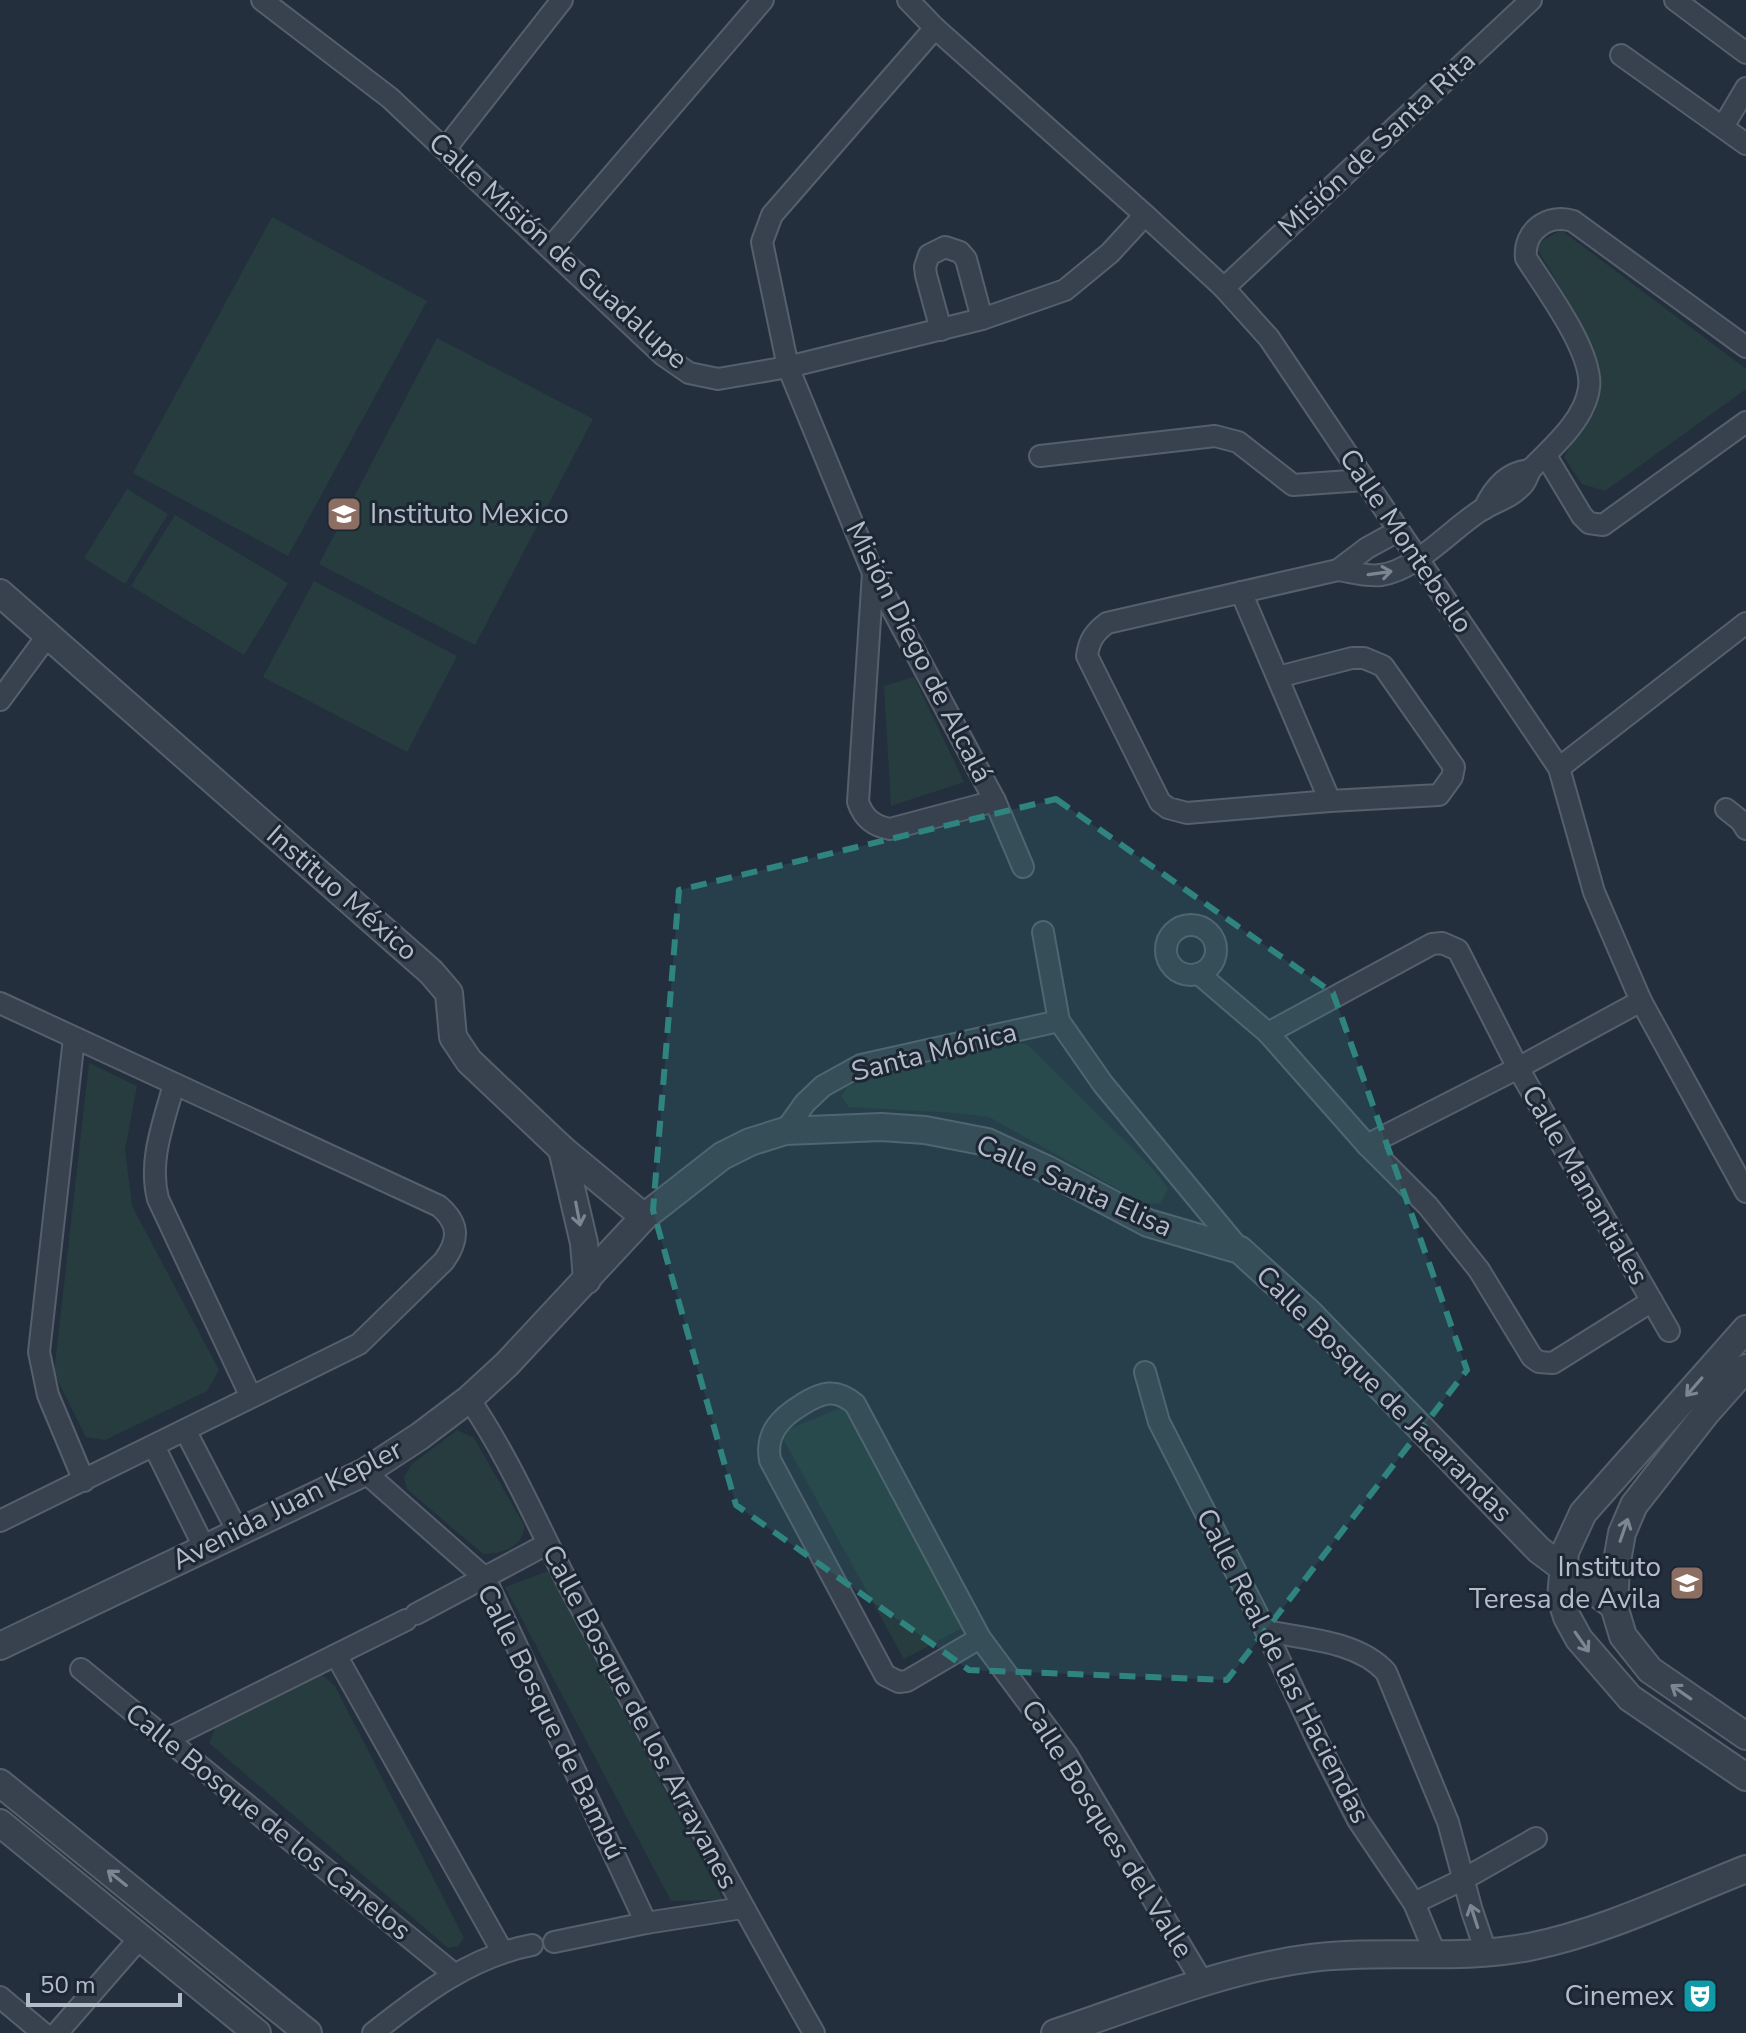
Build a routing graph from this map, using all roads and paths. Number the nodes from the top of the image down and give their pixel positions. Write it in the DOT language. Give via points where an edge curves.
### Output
graph roads {
  1 [pos="262,0"];
  2 [pos="562,0"];
  3 [pos="763,0"];
  4 [pos="908,0"];
  5 [pos="1531,0"];
  6 [pos="1675,0"];
  7 [pos="935,28"];
  8 [pos="1746,53"];
  9 [pos="1621,55"];
  10 [pos="1746,88"];
  11 [pos="1723,127"];
  12 [pos="1746,144"];
  13 [pos="446,148"];
  14 [pos="1145,215"];
  15 [pos="550,248"];
  16 [pos="1224,288"];
  17 [pos="982,319"];
  18 [pos="941,330"];
  19 [pos="1746,347"];
  20 [pos="788,367"];
  21 [pos="1746,422"];
  22 [pos="1040,456"];
  23 [pos="1546,456"];
  24 [pos="1364,480"];
  25 [pos="1398,531"];
  26 [pos="1418,558"];
  27 [pos="1338,570"];
  28 [pos="873,573"];
  29 [pos="1241,592"];
  30 [pos="0,593"];
  31 [pos="1746,623"];
  32 [pos="48,635"];
  33 [pos="1278,677"];
  34 [pos="0,700"];
  35 [pos="1559,768"];
  36 [pos="995,801"];
  37 [pos="1330,801"];
  38 [pos="1726,809"];
  39 [pos="1746,829"];
  40 [pos="1023,867"];
  41 [pos="1043,932"];
  42 [pos="1199,974"];
  43 [pos="1641,1001"];
  44 [pos="0,1003"];
  45 [pos="1059,1021"];
  46 [pos="1268,1033"];
  47 [pos="74,1038"];
  48 [pos="1518,1068"];
  49 [pos="174,1084"];
  50 [pos="785,1131"];
  51 [pos="1367,1145"];
  52 [pos="562,1149"];
  53 [pos="1746,1192"];
  54 [pos="644,1217"];
  55 [pos="1240,1250"];
  56 [pos="587,1280"];
  57 [pos="1652,1301"];
  58 [pos="1746,1329"];
  59 [pos="1669,1331"];
  60 [pos="1746,1368"];
  61 [pos="1145,1372"];
  62 [pos="251,1397"];
  63 [pos="469,1399"];
  64 [pos="185,1430"];
  65 [pos="154,1446"];
  66 [pos="365,1472"];
  67 [pos="84,1481"];
  68 [pos="0,1521"];
  69 [pos="238,1532"];
  70 [pos="547,1544"];
  71 [pos="205,1549"];
  72 [pos="1562,1570"];
  73 [pos="485,1578"];
  74 [pos="1614,1606"];
  75 [pos="1266,1631"];
  76 [pos="980,1638"];
  77 [pos="0,1646"];
  78 [pos="336,1655"];
  79 [pos="81,1669"];
  80 [pos="1746,1736"];
  81 [pos="167,1739"];
  82 [pos="1746,1777"];
  83 [pos="0,1783"];
  84 [pos="0,1823"];
  85 [pos="1536,1838"];
  86 [pos="1746,1869"];
  87 [pos="1464,1879"];
  88 [pos="1414,1903"];
  89 [pos="742,1908"];
  90 [pos="161,1913"];
  91 [pos="646,1923"];
  92 [pos="139,1939"];
  93 [pos="554,1942"];
  94 [pos="532,1945"];
  95 [pos="502,1951"];
  96 [pos="1486,1952"];
  97 [pos="1435,1953"];
  98 [pos="454,1974"];
  99 [pos="1203,1983"];
  100 [pos="0,1997"];
  101 [pos="43,2033"];
  102 [pos="57,2033"];
  103 [pos="257,2033"];
  104 [pos="308,2033"];
  105 [pos="373,2033"];
  106 [pos="814,2033"];
  107 [pos="1055,2033"];
  1 -- 13 [label="street, Calle Misión de Guadalupe"];
  2 -- 13 [label="street"];
  3 -- 15 [label="street"];
  4 -- 7 [label="street, Calle Montebello"];
  5 -- 16 [label="street, Misión de Santa Rita"];
  6 -- 8 [label="street"];
  7 -- 14 [label="street, Calle Montebello"];
  7 -- 20 [label="street, Misión Diego de Alcalá" via="767,223 762,242"];
  9 -- 11 [label="street"];
  10 -- 11 [label="street"];
  11 -- 12 [label="street"];
  13 -- 15 [label="street, Calle Misión de Guadalupe"];
  14 -- 16 [label="street, Calle Montebello"];
  14 -- 17 [label="street, Calle Misión de Guadalupe" via="1065,290"];
  15 -- 20 [label="street, Calle Misión de Guadalupe" via="663,355 689,373 718,379"];
  16 -- 24 [label="street, Calle Montebello" via="1269,338"];
  17 -- 18 [label="street, Calle Misión de Guadalupe"];
  17 -- 18 [label="street" via="966,259 945,247 929,255 925,267"];
  18 -- 20 [label="street, Calle Misión de Guadalupe"];
  19 -- 23 [label="street" via="1573,221 1547,221 1534,230 1526,258 1576,338 1589,388 1579,414"];
  20 -- 28 [label="street, Misión Diego de Alcalá"];
  21 -- 23 [label="street" via="1613,520 1596,525 1582,516"];
  22 -- 24 [label="street" via="1215,436 1238,442 1293,485"];
  23 -- 26 [label="street" via="1492,490 1484,509"];
  24 -- 25 [label="street, Calle Montebello"];
  25 -- 26 [label="street, Calle Montebello"];
  25 -- 27 [label="street"];
  27 -- 26 [label="street, one-way" via="1381,575"];
  26 -- 35 [label="street, Calle Montebello"];
  27 -- 29 [label="street"];
  28 -- 36 [label="street, Misión Diego de Alcalá"];
  28 -- 36 [label="street" via="858,802 862,811 879,827 890,829"];
  29 -- 33 [label="street"];
  29 -- 37 [label="street" via="1107,623 1096,632 1087,656 1160,802 1168,808 1187,813"];
  30 -- 32 [label="street, Instituo México"];
  31 -- 35 [label="street"];
  32 -- 34 [label="street"];
  32 -- 52 [label="street, Instituo México" via="442,983 451,1000 453,1037 469,1061"];
  33 -- 37 [label="street"];
  33 -- 37 [label="street" via="1352,658 1374,661 1383,666 1454,767 1439,795"];
  35 -- 43 [label="street, Calle Montebello" via="1594,892"];
  36 -- 40 [label="street, Misión Diego de Alcalá"];
  38 -- 39 [label="street"];
  41 -- 45 [label="street"];
  42 -- 46 [label="street, Calle Manantiales"];
  43 -- 48 [label="street, Calle Manantiales"];
  43 -- 53 [label="street, Calle Montebello"];
  44 -- 47 [label="street"];
  45 -- 50 [label="street, Santa Mónica" via="861,1065 823,1086"];
  45 -- 55 [label="street" via="1103,1084"];
  46 -- 48 [label="street, Calle Manantiales" via="1442,943 1458,950"];
  46 -- 51 [label="street, Calle Manantiales"];
  47 -- 49 [label="street"];
  47 -- 67 [label="street" via="39,1352 48,1395"];
  48 -- 51 [label="street, Calle Manantiales"];
  48 -- 57 [label="street, Calle Manantiales"];
  49 -- 62 [label="street" via="155,1154 154,1185"];
  49 -- 62 [label="street" via="439,1206 454,1225 453,1249 444,1261 359,1344"];
  50 -- 54 [label="street, Calle Santa Elisa" via="722,1156"];
  50 -- 55 [label="street, Calle Santa Elisa" via="881,1127 987,1142 1148,1223"];
  51 -- 57 [label="street, Calle Manantiales" via="1461,1245 1539,1362 1553,1363"];
  52 -- 54 [label="street, Instituo México"];
  52 -- 56 [label="street, one-way"];
  54 -- 56 [label="street, Avenida Juan Kepler"];
  55 -- 72 [label="street, Calle Bosque de Jacarandas"];
  56 -- 63 [label="street, Avenida Juan Kepler"];
  57 -- 59 [label="street, Calle Manantiales"];
  58 -- 72 [label="street, one-way" via="1583,1513"];
  74 -- 60 [label="street, one-way" via="1622,1533 1634,1505"];
  61 -- 75 [label="street, Calle Real de las Haciendas" via="1159,1422"];
  62 -- 64 [label="street"];
  63 -- 66 [label="street, Avenida Juan Kepler"];
  63 -- 70 [label="street, Calle Bosque de los Arrayanes"];
  64 -- 65 [label="street"];
  64 -- 69 [label="street"];
  65 -- 67 [label="street"];
  65 -- 71 [label="street"];
  66 -- 69 [label="street, Avenida Juan Kepler"];
  66 -- 73 [label="street, Calle Bosque de Bambú"];
  67 -- 68 [label="street"];
  69 -- 71 [label="street, Avenida Juan Kepler"];
  70 -- 73 [label="street"];
  70 -- 89 [label="street, Calle Bosque de los Arrayanes"];
  71 -- 77 [label="street, Avenida Juan Kepler"];
  72 -- 74 [label="street, Calle Bosque de Jacarandas"];
  72 -- 82 [label="street, one-way" via="1567,1617 1602,1669 1630,1698"];
  73 -- 78 [label="street"];
  73 -- 91 [label="street, Calle Bosque de Bambú"];
  80 -- 74 [label="street, one-way" via="1650,1670 1623,1636"];
  75 -- 87 [label="street" via="1354,1650 1386,1672 1448,1822"];
  75 -- 88 [label="street, Calle Real de las Haciendas" via="1358,1820"];
  76 -- 76 [label="street, Calle Bosques del Valle" via="855,1404 839,1393 821,1393 783,1416 770,1443 770,1460 885,1675 907,1681"];
  76 -- 99 [label="street, Calle Bosques del Valle" via="1067,1755"];
  78 -- 81 [label="street"];
  78 -- 95 [label="street"];
  79 -- 81 [label="street, Calle Bosque de los Canelos"];
  81 -- 98 [label="street, Calle Bosque de los Canelos"];
  90 -- 83 [label="street, one-way"];
  84 -- 92 [label="street"];
  85 -- 87 [label="street"];
  86 -- 96 [label="street" via="1580,1934"];
  87 -- 88 [label="street"];
  96 -- 87 [label="street, one-way"];
  88 -- 97 [label="street, Calle Real de las Haciendas"];
  89 -- 91 [label="street"];
  89 -- 106 [label="street, Calle Bosque de los Arrayanes"];
  90 -- 92 [label="street"];
  90 -- 104 [label="street"];
  91 -- 93 [label="street"];
  92 -- 102 [label="street"];
  92 -- 103 [label="street"];
  94 -- 95 [label="street"];
  95 -- 98 [label="street"];
  96 -- 97 [label="street"];
  97 -- 99 [label="street" via="1312,1958"];
  98 -- 105 [label="street"];
  99 -- 107 [label="street"];
  100 -- 101 [label="street"];
}
